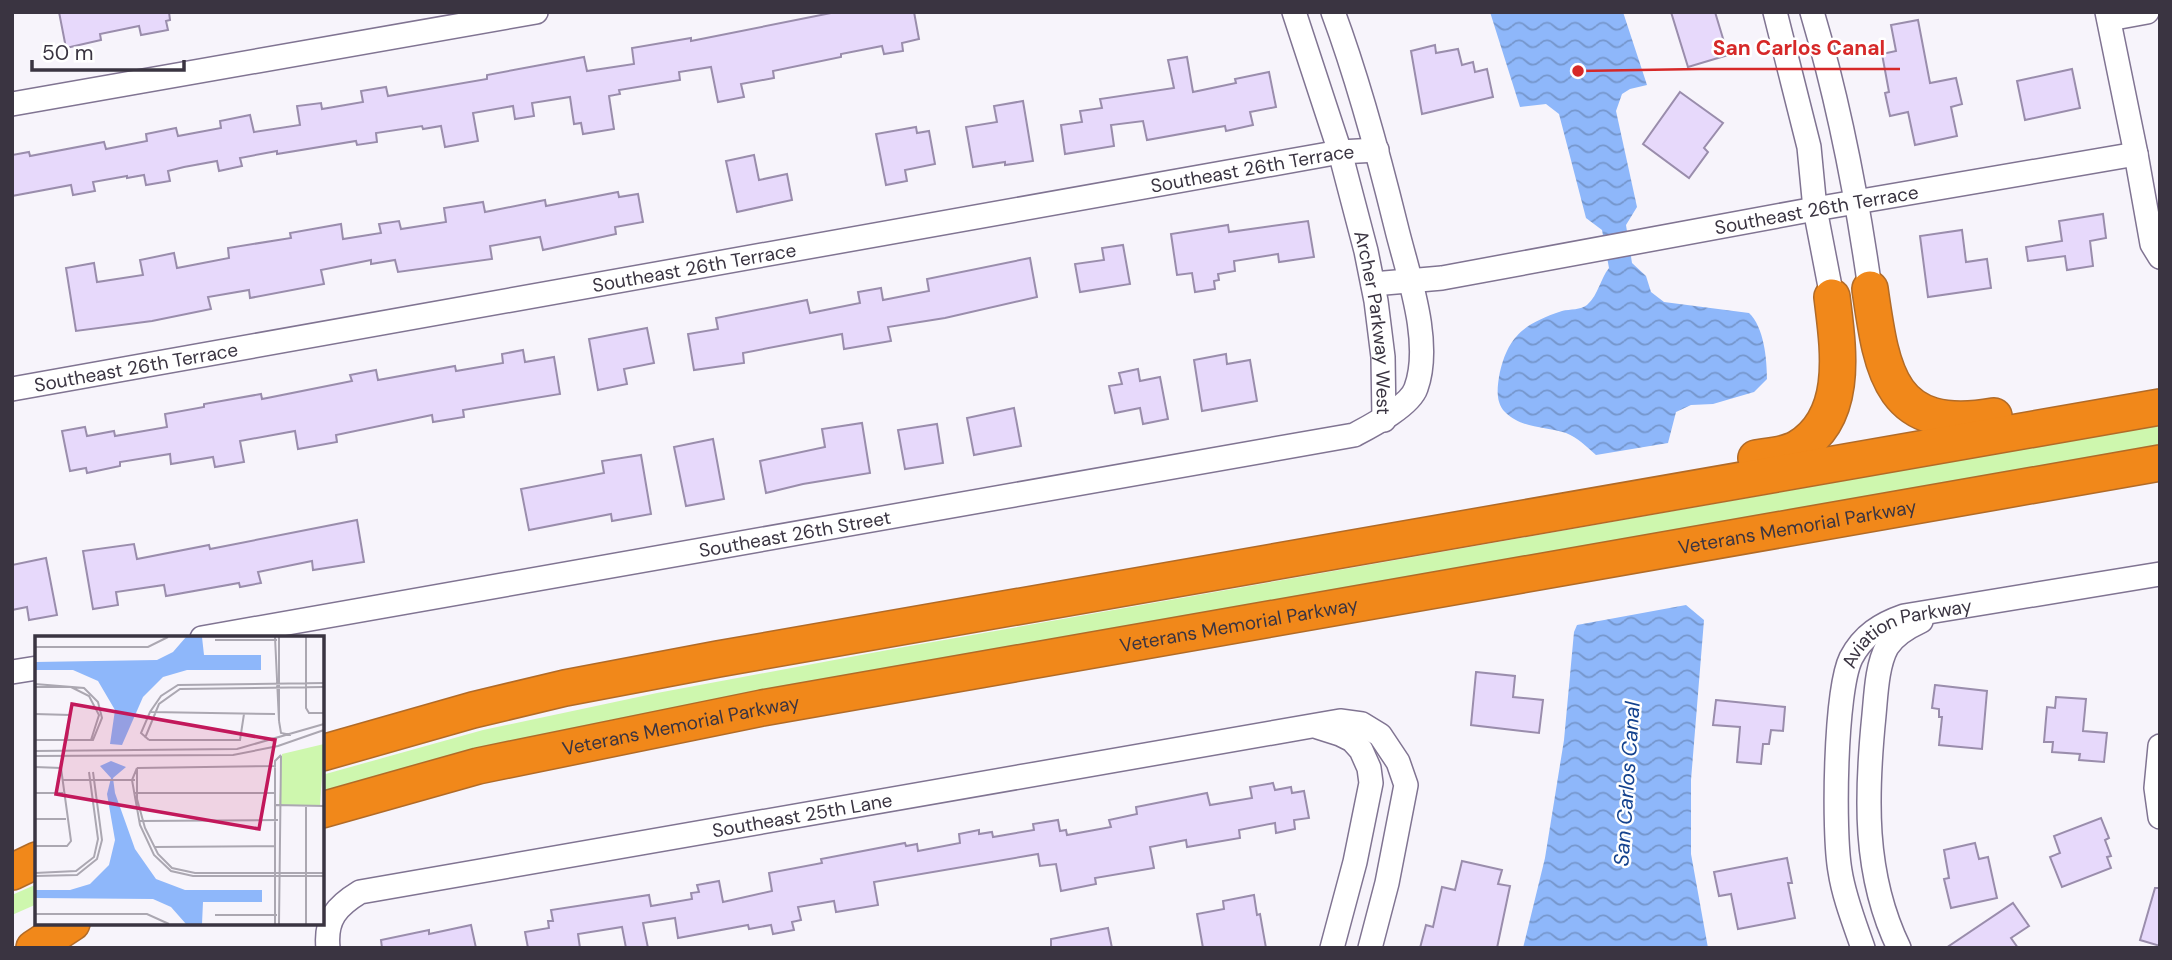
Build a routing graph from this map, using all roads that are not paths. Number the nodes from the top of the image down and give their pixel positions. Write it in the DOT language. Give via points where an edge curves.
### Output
graph roads {
  1 [pos="536,12"];
  2 [pos="1294,12"];
  3 [pos="1333,12"];
  4 [pos="1775,12"];
  5 [pos="1812,12"];
  6 [pos="2147,12"];
  7 [pos="2108,16"];
  8 [pos="12,104"];
  9 [pos="1377,150"];
  10 [pos="1340,152"];
  11 [pos="2136,154"];
  12 [pos="1858,203"];
  13 [pos="1815,209"];
  14 [pos="2160,257"];
  15 [pos="1410,282"];
  16 [pos="1373,284"];
  17 [pos="1870,289"];
  18 [pos="1832,297"];
  19 [pos="2160,387"];
  20 [pos="12,389"];
  21 [pos="2160,407"];
  22 [pos="1384,420"];
  23 [pos="2160,463"];
  24 [pos="2160,574"];
  25 [pos="1126,588"];
  26 [pos="1954,609"];
  27 [pos="213,636"];
  28 [pos="35,668"];
  29 [pos="12,672"];
  30 [pos="1312,725"];
  31 [pos="2160,746"];
  32 [pos="324,752"];
  33 [pos="324,809"];
  34 [pos="2160,817"];
  35 [pos="35,861"];
  36 [pos="12,872"];
  37 [pos="35,924"];
  38 [pos="69,925"];
  39 [pos="12,934"];
  40 [pos="34,948"];
  41 [pos="328,948"];
  42 [pos="1332,948"];
  43 [pos="1370,948"];
  44 [pos="1863,948"];
  45 [pos="1899,948"];
  1 -- 8 [label="street"];
  2 -- 10 [label="street, Archer Parkway West"];
  3 -- 9 [label="street, Archer Parkway West"];
  4 -- 13 [label="street" via="1809,147"];
  5 -- 12 [label="street"];
  6 -- 7 [label="street"];
  7 -- 11 [label="street"];
  9 -- 10 [label="street, Southeast 26th Terrace"];
  9 -- 15 [label="street, Archer Parkway West"];
  10 -- 16 [label="street, Archer Parkway West"];
  10 -- 20 [label="street, Southeast 26th Terrace"];
  11 -- 12 [label="street, Southeast 26th Terrace"];
  11 -- 14 [label="street" via="2152,244"];
  12 -- 13 [label="street, Southeast 26th Terrace"];
  12 -- 17 [label="street"];
  13 -- 15 [label="street, Southeast 26th Terrace"];
  13 -- 18 [label="street"];
  15 -- 16 [label="street, Southeast 26th Terrace"];
  15 -- 22 [label="street, Archer Parkway West" via="1421,340 1416,390"];
  16 -- 22 [label="street, Archer Parkway West" via="1383,357"];
  17 -- 19 [label="highway" via="1882,360 1893,384 1909,404 1933,418 1973,420"];
  18 -- 25 [label="highway" via="1838,363 1834,398 1827,419 1797,449 1327,534"];
  21 -- 25 [label="highway"];
  22 -- 27 [label="street, Southeast 26th Street" via="1354,435"];
  23 -- 33 [label="highway, Veterans Memorial Parkway" via="762,708 478,766"];
  24 -- 26 [label="street"];
  25 -- 32 [label="highway" via="565,688"];
  26 -- 44 [label="street, Aviation Parkway" via="1886,622 1862,641 1846,671 1836,822 1844,894"];
  26 -- 45 [label="street, Aviation Parkway" via="1896,635 1887,647 1876,695 1868,764 1868,826 1878,893"];
  28 -- 29 [label="street"];
  30 -- 41 [label="street, Southeast 25th Lane" via="360,892 341,903 330,922"];
  30 -- 42 [label="street" via="1352,740 1361,750 1371,783"];
  30 -- 43 [label="street, Southeast 25th Lane" via="1340,721 1374,731 1389,746 1406,785"];
  31 -- 34 [label="street" via="2156,788"];
  35 -- 36 [label="highway"];
  37 -- 39 [label="highway"];
  38 -- 40 [label="highway"];
}
